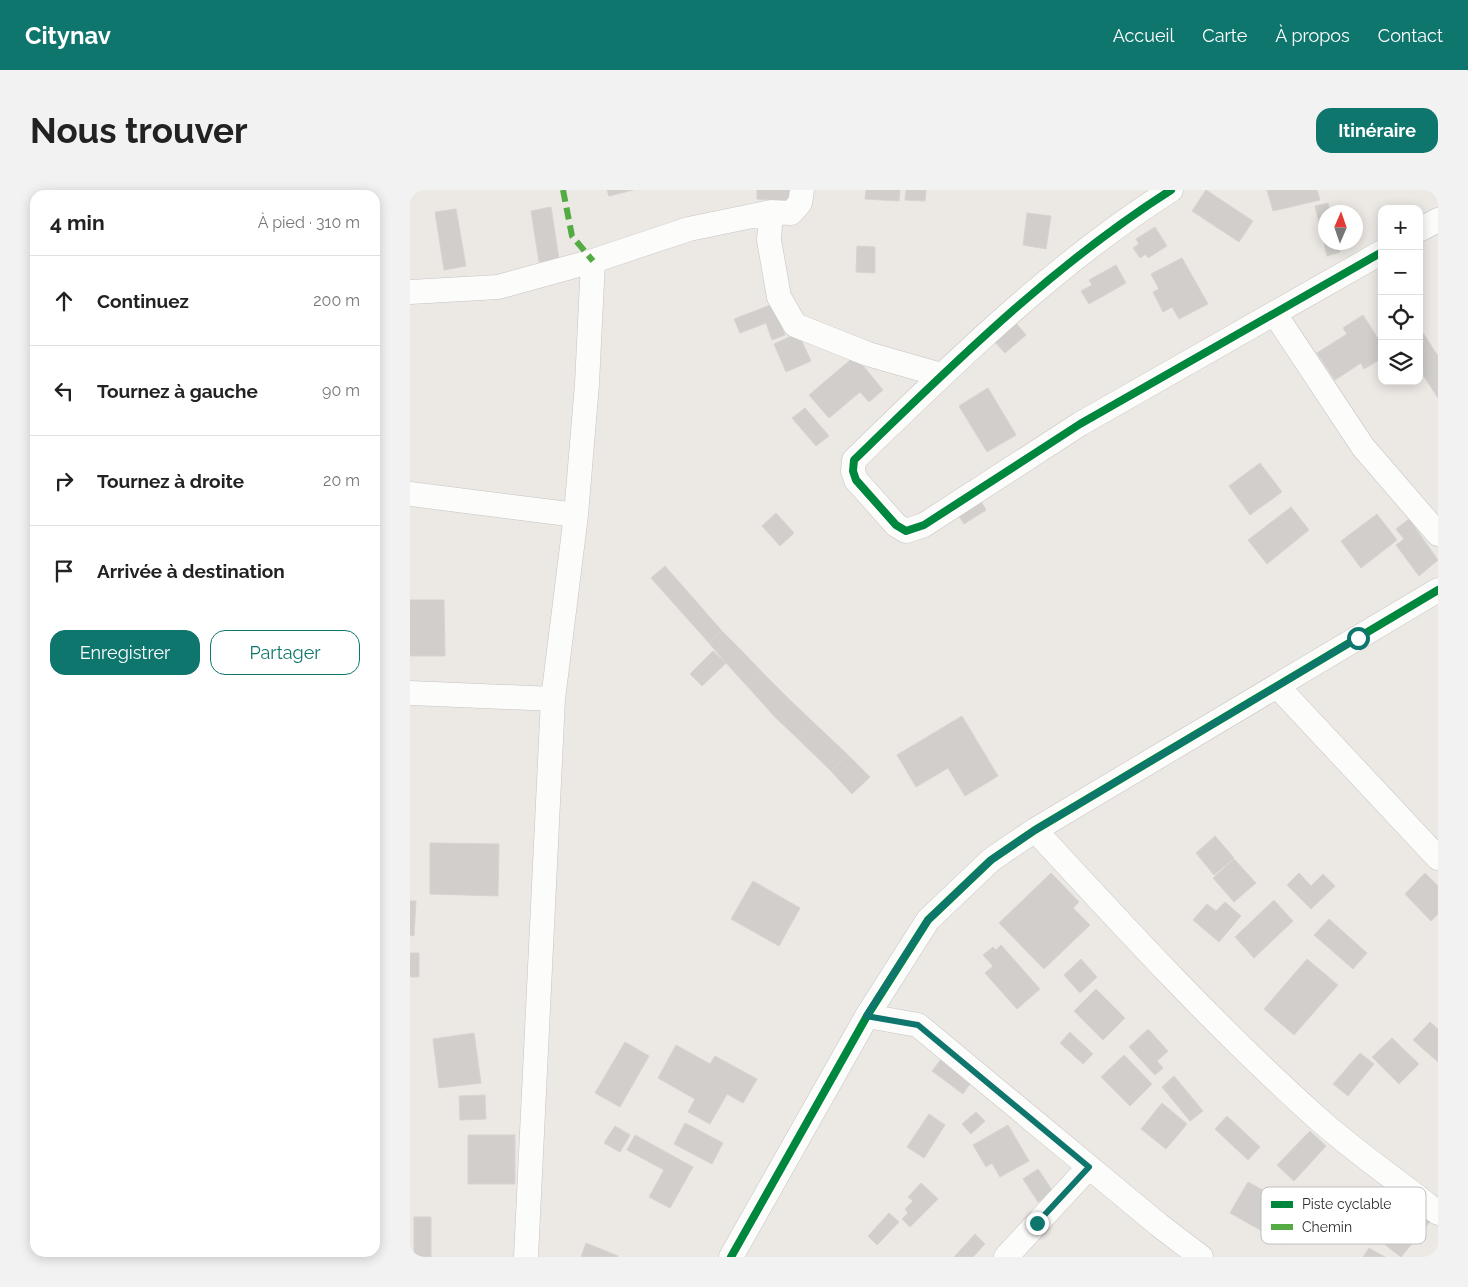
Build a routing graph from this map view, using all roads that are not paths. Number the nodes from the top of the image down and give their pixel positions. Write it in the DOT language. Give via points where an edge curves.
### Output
graph roads {
  1 [pos="802,190"];
  2 [pos="1171,190"];
  3 [pos="771,212"];
  4 [pos="1438,220"];
  5 [pos="1423,228"];
  6 [pos="1378,254"];
  7 [pos="593,261"];
  8 [pos="410,292"];
  9 [pos="1275,314"];
  10 [pos="941,375"];
  11 [pos="410,494"];
  12 [pos="576,515"];
  13 [pos="1438,534"];
  14 [pos="1438,590"];
  15 [pos="1278,687"];
  16 [pos="410,693"];
  17 [pos="554,699"];
  18 [pos="1035,830"];
  19 [pos="1438,858"];
  20 [pos="866,1016"];
  21 [pos="1089,1167"];
  22 [pos="1405,1187"];
  23 [pos="1426,1204"];
  24 [pos="1438,1213"];
  25 [pos="526,1257"];
  26 [pos="731,1257"];
  27 [pos="1006,1257"];
  28 [pos="1201,1257"];
  1 -- 3 [label="street" via="800,202 791,213"];
  2 -- 10 [label="street" via="1093,243"];
  3 -- 7 [label="street" via="689,229"];
  3 -- 10 [label="street" via="769,240 779,297 795,325 868,354"];
  4 -- 5 [label="street"];
  6 -- 9 [label="street"];
  7 -- 8 [label="street" via="498,287"];
  7 -- 12 [label="street"];
  9 -- 10 [label="street" via="1080,424 924,525 906,531 896,525 856,480 852,471 854,460"];
  9 -- 13 [label="street" via="1363,448"];
  11 -- 12 [label="street"];
  12 -- 17 [label="street"];
  14 -- 15 [label="street"];
  15 -- 18 [label="street"];
  15 -- 19 [label="street"];
  16 -- 17 [label="street"];
  17 -- 25 [label="street"];
  18 -- 20 [label="street" via="991,860 928,920"];
  18 -- 22 [label="street" via="1214,1021 1317,1118"];
  20 -- 21 [label="street" via="918,1025"];
  20 -- 26 [label="street"];
  21 -- 27 [label="street"];
  21 -- 28 [label="street"];
  23 -- 24 [label="street"];
}
